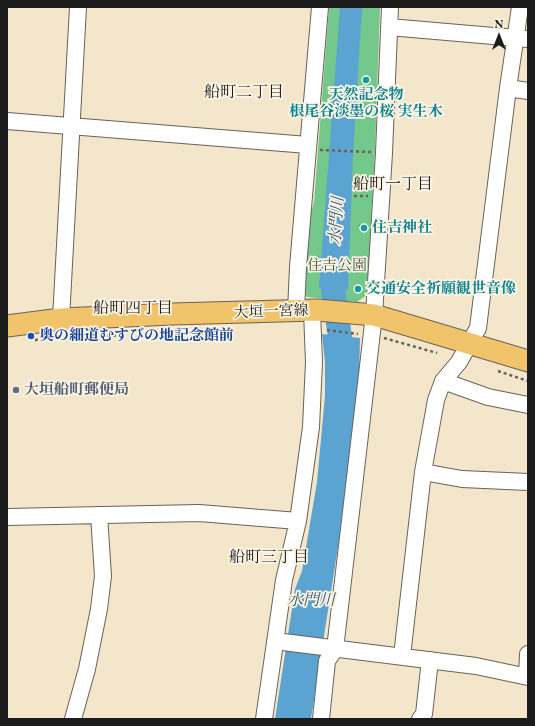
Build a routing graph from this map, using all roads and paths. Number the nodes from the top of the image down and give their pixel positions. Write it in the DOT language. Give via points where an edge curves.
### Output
graph roads {
  1 [pos="78,7"];
  2 [pos="320,7"];
  3 [pos="390,7"];
  4 [pos="520,7"];
  5 [pos="390,27"];
  6 [pos="522,38"];
  7 [pos="508,88"];
  8 [pos="528,91"];
  9 [pos="7,122"];
  10 [pos="70,126"];
  11 [pos="315,148"];
  12 [pos="366,152"];
  13 [pos="355,177"];
  14 [pos="372,177"];
  15 [pos="354,196"];
  16 [pos="370,196"];
  17 [pos="368,314"];
  18 [pos="312,318"];
  19 [pos="61,319"];
  20 [pos="7,326"];
  21 [pos="126,334"];
  22 [pos="364,334"];
  23 [pos="29,341"];
  24 [pos="470,343"];
  25 [pos="528,361"];
  26 [pos="443,382"];
  27 [pos="528,405"];
  28 [pos="423,472"];
  29 [pos="528,482"];
  30 [pos="99,515"];
  31 [pos="7,516"];
  32 [pos="298,521"];
  33 [pos="280,642"];
  34 [pos="331,649"];
  35 [pos="528,654"];
  36 [pos="402,656"];
  37 [pos="430,660"];
  38 [pos="527,677"];
  39 [pos="73,719"];
  40 [pos="264,719"];
  41 [pos="321,719"];
  42 [pos="420,719"];
  1 -- 10 [label="street"];
  2 -- 11 [label="street"];
  3 -- 5 [label="street"];
  4 -- 6 [label="street"];
  5 -- 6 [label="street"];
  5 -- 17 [label="street" via="384,153"];
  6 -- 7 [label="street"];
  7 -- 8 [label="street"];
  7 -- 24 [label="street" via="478,328"];
  9 -- 10 [label="street"];
  10 -- 11 [label="street"];
  10 -- 19 [label="street"];
  11 -- 12 [label="path"];
  11 -- 18 [label="street" via="298,267"];
  13 -- 14 [label="path"];
  15 -- 16 [label="path"];
  17 -- 18 [label="main road, 大垣一宮線"];
  17 -- 24 [label="main road, 大垣一宮線"];
  17 -- 34 [label="street"];
  18 -- 19 [label="main road, 大垣一宮線" via="172,314"];
  18 -- 22 [label="path"];
  18 -- 32 [label="street" via="314,362 311,427"];
  19 -- 20 [label="main road, 大垣一宮線"];
  21 -- 23 [label="path"];
  24 -- 25 [label="main road, 大垣一宮線"];
  24 -- 26 [label="street"];
  26 -- 27 [label="street" via="488,398"];
  26 -- 28 [label="street" via="436,400"];
  28 -- 29 [label="street" via="462,479"];
  28 -- 36 [label="street"];
  30 -- 31 [label="street"];
  30 -- 32 [label="street" via="200,513"];
  30 -- 39 [label="street" via="103,576 99,609 87,669"];
  32 -- 33 [label="street" via="284,580"];
  33 -- 34 [label="street"];
  33 -- 40 [label="street"];
  34 -- 36 [label="street"];
  34 -- 41 [label="street" via="327,661"];
  35 -- 38 [label="street"];
  36 -- 37 [label="street"];
  37 -- 38 [label="street" via="476,666"];
  37 -- 42 [label="street" via="424,714"];
}
